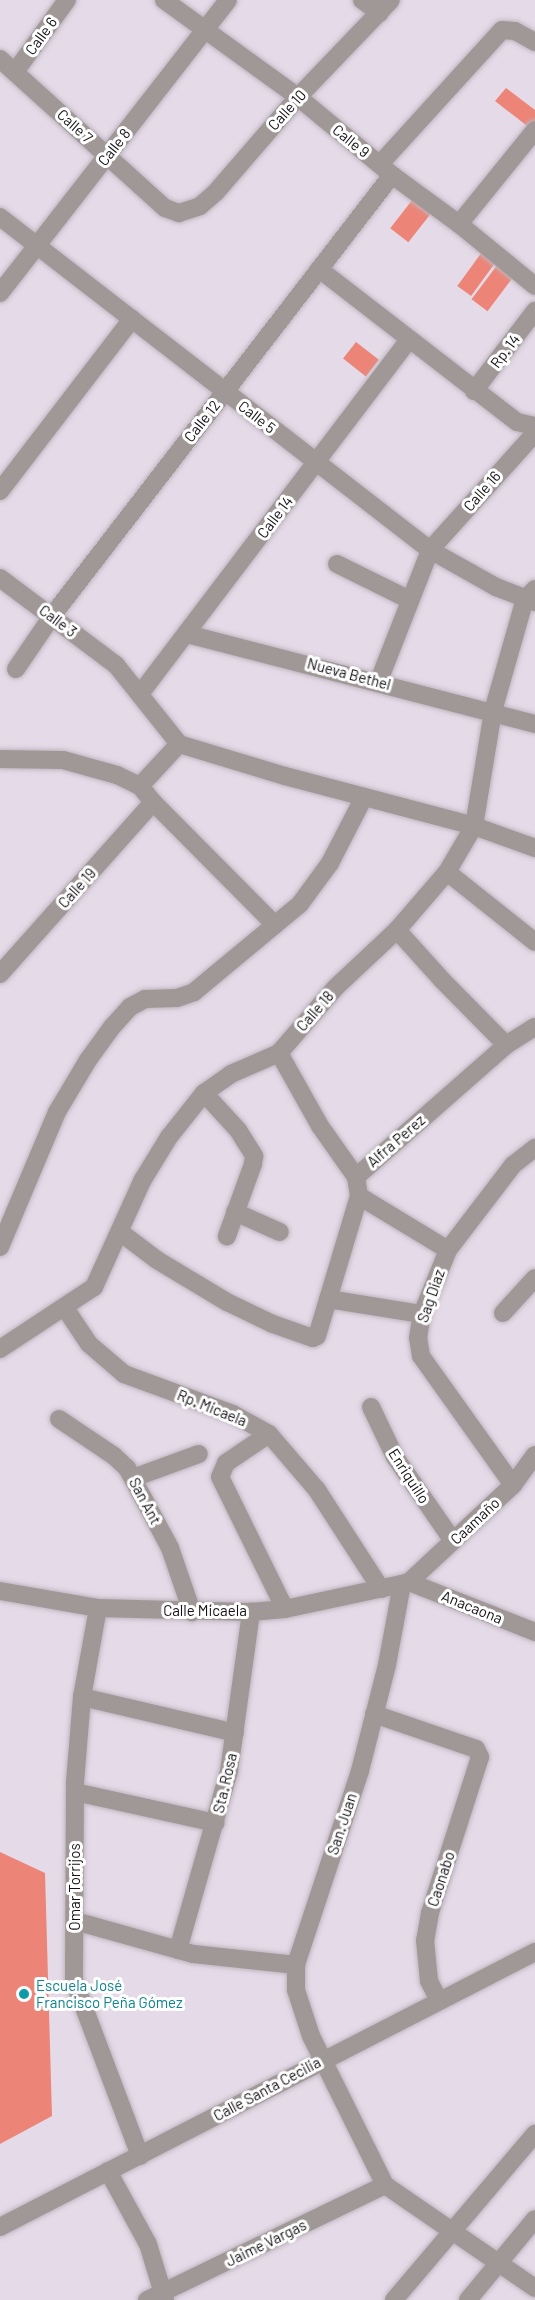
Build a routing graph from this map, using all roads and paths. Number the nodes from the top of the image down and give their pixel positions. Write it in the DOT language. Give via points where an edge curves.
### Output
graph roads {
  1 [pos="67,0"];
  2 [pos="164,0"];
  3 [pos="228,0"];
  4 [pos="362,0"];
  5 [pos="385,6"];
  6 [pos="205,29"];
  7 [pos="535,42"];
  8 [pos="0,59"];
  9 [pos="15,72"];
  10 [pos="298,97"];
  11 [pos="535,130"];
  12 [pos="108,155"];
  13 [pos="386,170"];
  14 [pos="180,213"];
  15 [pos="0,217"];
  16 [pos="459,224"];
  17 [pos="36,245"];
  18 [pos="320,269"];
  19 [pos="535,286"];
  20 [pos="0,292"];
  21 [pos="535,311"];
  22 [pos="132,319"];
  23 [pos="409,339"];
  24 [pos="474,391"];
  25 [pos="224,392"];
  26 [pos="535,426"];
  27 [pos="535,433"];
  28 [pos="316,462"];
  29 [pos="0,491"];
  30 [pos="430,550"];
  31 [pos="337,564"];
  32 [pos="0,578"];
  33 [pos="532,597"];
  34 [pos="410,600"];
  35 [pos="52,616"];
  36 [pos="188,634"];
  37 [pos="16,669"];
  38 [pos="378,682"];
  39 [pos="140,694"];
  40 [pos="501,713"];
  41 [pos="535,724"];
  42 [pos="179,744"];
  43 [pos="0,759"];
  44 [pos="140,786"];
  45 [pos="364,797"];
  46 [pos="153,802"];
  47 [pos="474,826"];
  48 [pos="535,848"];
  49 [pos="447,872"];
  50 [pos="275,925"];
  51 [pos="397,930"];
  52 [pos="535,942"];
  53 [pos="0,974"];
  54 [pos="535,1027"];
  55 [pos="506,1045"];
  56 [pos="279,1053"];
  57 [pos="204,1093"];
  58 [pos="535,1148"];
  59 [pos="356,1177"];
  60 [pos="359,1196"];
  61 [pos="8,1208"];
  62 [pos="235,1212"];
  63 [pos="120,1232"];
  64 [pos="280,1233"];
  65 [pos="227,1236"];
  66 [pos="0,1247"];
  67 [pos="448,1250"];
  68 [pos="535,1278"];
  69 [pos="328,1299"];
  70 [pos="65,1308"];
  71 [pos="503,1313"];
  72 [pos="422,1314"];
  73 [pos="0,1349"];
  74 [pos="371,1407"];
  75 [pos="59,1419"];
  76 [pos="269,1434"];
  77 [pos="199,1454"];
  78 [pos="535,1455"];
  79 [pos="133,1478"];
  80 [pos="513,1485"];
  81 [pos="453,1541"];
  82 [pos="405,1583"];
  83 [pos="381,1590"];
  84 [pos="0,1591"];
  85 [pos="98,1608"];
  86 [pos="285,1608"];
  87 [pos="192,1612"];
  88 [pos="251,1612"];
  89 [pos="535,1632"];
  90 [pos="82,1697"];
  91 [pos="375,1714"];
  92 [pos="235,1733"];
  93 [pos="75,1792"];
  94 [pos="216,1823"];
  95 [pos="75,1921"];
  96 [pos="178,1950"];
  97 [pos="535,1952"];
  98 [pos="296,1965"];
  99 [pos="439,2001"];
  100 [pos="322,2060"];
  101 [pos="535,2134"];
  102 [pos="140,2156"];
  103 [pos="108,2170"];
  104 [pos="385,2185"];
  105 [pos="535,2219"];
  106 [pos="0,2227"];
  107 [pos="451,2231"];
  108 [pos="498,2264"];
  109 [pos="535,2288"];
  110 [pos="158,2298"];
  111 [pos="394,2300"];
  112 [pos="468,2300"];
  1 -- 9 [label="street, Calle 6"];
  2 -- 6 [label="street, Calle 9"];
  3 -- 6 [label="street, Calle 8"];
  4 -- 5 [label="street"];
  5 -- 10 [label="street, Calle 10"];
  6 -- 10 [label="street, Calle 9"];
  6 -- 12 [label="street, Calle 8"];
  7 -- 13 [label="street, Calle 12" via="514,31 502,30 492,38"];
  8 -- 9 [label="street, Calle 7"];
  9 -- 12 [label="street, Calle 7"];
  10 -- 13 [label="street, Calle 9"];
  10 -- 14 [label="street, Calle 10" via="216,192 200,206"];
  11 -- 16 [label="street"];
  12 -- 14 [label="street, Calle 7" via="165,208"];
  12 -- 17 [label="street, Calle 8"];
  13 -- 16 [label="street, Calle 9"];
  13 -- 18 [label="street, Calle 12"];
  15 -- 17 [label="street, Calle 5"];
  16 -- 19 [label="street, Calle 9"];
  17 -- 20 [label="street, Calle 8"];
  17 -- 22 [label="street, Calle 5"];
  18 -- 23 [label="street"];
  18 -- 25 [label="street, Calle 12"];
  21 -- 24 [label="street, Rp. 14"];
  22 -- 25 [label="street, Calle 5"];
  22 -- 29 [label="street"];
  23 -- 24 [label="street"];
  23 -- 28 [label="street, Calle 14"];
  24 -- 26 [label="street" via="517,422"];
  25 -- 28 [label="street, Calle 5"];
  25 -- 35 [label="street, Calle 12"];
  27 -- 30 [label="street, Calle 16"];
  28 -- 30 [label="street, Calle 5"];
  28 -- 36 [label="street, Calle 14"];
  30 -- 33 [label="street, Calle 5"];
  30 -- 34 [label="street"];
  31 -- 34 [label="street"];
  32 -- 35 [label="street, Calle 3"];
  33 -- 40 [label="street, Calle 18"];
  34 -- 38 [label="street"];
  35 -- 37 [label="street, Calle 12"];
  35 -- 39 [label="street, Calle 3" via="116,665"];
  36 -- 38 [label="street, Nueva Bethel"];
  36 -- 39 [label="street, Calle 14"];
  38 -- 40 [label="street, Nueva Bethel"];
  39 -- 42 [label="street, Calle 3"];
  40 -- 41 [label="street, Nueva Bethel"];
  40 -- 47 [label="street, Calle 18"];
  42 -- 44 [label="street"];
  42 -- 45 [label="street"];
  43 -- 44 [label="street" via="63,760 117,775"];
  44 -- 46 [label="street"];
  45 -- 47 [label="street"];
  45 -- 50 [label="street" via="330,863 300,904"];
  46 -- 50 [label="street"];
  46 -- 53 [label="street, Calle 19"];
  47 -- 48 [label="street"];
  47 -- 49 [label="street, Calle 18"];
  49 -- 51 [label="street, Calle 18"];
  49 -- 52 [label="street"];
  50 -- 61 [label="street" via="194,992 177,998 145,999 124,1014 88,1060"];
  51 -- 55 [label="street"];
  51 -- 56 [label="street, Calle 18" via="336,987"];
  54 -- 55 [label="street, Alfra Perez"];
  55 -- 59 [label="street, Alfra Perez"];
  56 -- 57 [label="street, Calle 18" via="231,1074"];
  56 -- 59 [label="street" via="320,1126"];
  57 -- 62 [label="street" via="238,1130 254,1156"];
  57 -- 63 [label="street, Calle 18" via="163,1146 142,1181"];
  58 -- 67 [label="street, Sag Diaz" via="513,1166"];
  59 -- 60 [label="street, Alfra Perez"];
  60 -- 67 [label="street"];
  60 -- 69 [label="street, Alfra Perez"];
  61 -- 66 [label="street"];
  62 -- 64 [label="street"];
  62 -- 65 [label="street"];
  63 -- 69 [label="street, Alfra Perez" via="157,1260 227,1302 312,1338 319,1333"];
  63 -- 70 [label="street, Calle 18" via="94,1287"];
  67 -- 72 [label="street, Sag Diaz"];
  68 -- 71 [label="street"];
  69 -- 72 [label="street"];
  70 -- 73 [label="street, Calle 18"];
  70 -- 76 [label="street, Rp. Micaela" via="89,1344 124,1374 233,1414"];
  72 -- 80 [label="street, Sag Diaz" via="418,1338 421,1356"];
  74 -- 81 [label="street, Enriquillo" via="394,1457"];
  75 -- 79 [label="street, San Ant" via="114,1456"];
  76 -- 83 [label="street, Rp. Micaela" via="317,1490"];
  76 -- 86 [label="street" via="226,1463 220,1477"];
  77 -- 79 [label="street"];
  78 -- 80 [label="street, Caamaño"];
  79 -- 87 [label="street, San Ant" via="170,1548"];
  80 -- 81 [label="street, Caamaño"];
  81 -- 82 [label="street, Caamaño"];
  82 -- 83 [label="street, Calle Micaela"];
  82 -- 89 [label="street, Anacaona"];
  82 -- 91 [label="street, San. Juan"];
  83 -- 86 [label="street, Calle Micaela"];
  84 -- 85 [label="street, Calle Micaela"];
  85 -- 87 [label="street, Calle Micaela"];
  85 -- 90 [label="street, Omar Torrijos"];
  86 -- 88 [label="street, Calle Micaela"];
  87 -- 88 [label="street, Calle Micaela"];
  88 -- 92 [label="street, Sta. Rosa"];
  90 -- 92 [label="street"];
  90 -- 93 [label="street, Omar Torrijos"];
  91 -- 98 [label="street, San. Juan"];
  91 -- 99 [label="street, Caonabo" via="476,1749 480,1757 425,1940 429,1981"];
  92 -- 94 [label="street, Sta. Rosa"];
  93 -- 94 [label="street"];
  93 -- 95 [label="street, Omar Torrijos"];
  94 -- 96 [label="street, Sta. Rosa"];
  95 -- 96 [label="street"];
  95 -- 102 [label="street, Omar Torrijos" via="74,1981"];
  96 -- 98 [label="street"];
  97 -- 99 [label="street, Calle Santa Cecilia"];
  98 -- 100 [label="street, San. Juan" via="299,1999"];
  99 -- 100 [label="street, Calle Santa Cecilia"];
  100 -- 102 [label="street, Calle Santa Cecilia"];
  100 -- 104 [label="street, San. Juan"];
  101 -- 107 [label="street"];
  102 -- 103 [label="street, Calle Santa Cecilia"];
  103 -- 106 [label="street, Calle Santa Cecilia"];
  103 -- 110 [label="street" via="148,2244"];
  104 -- 107 [label="street"];
  104 -- 110 [label="street, Jaime Vargas"];
  105 -- 108 [label="street"];
  107 -- 108 [label="street"];
  107 -- 111 [label="street"];
  108 -- 109 [label="street"];
  108 -- 112 [label="street"];
}
